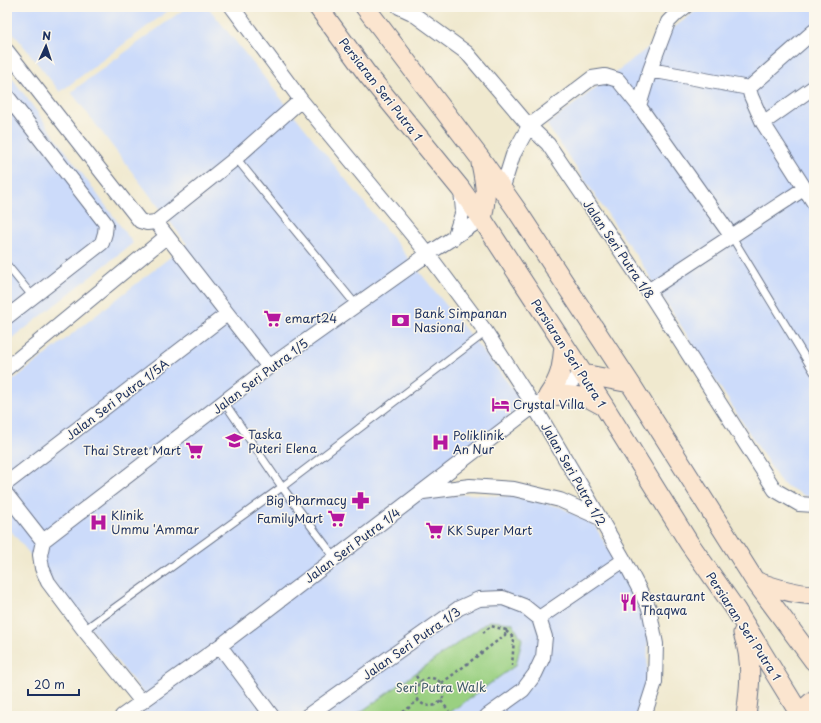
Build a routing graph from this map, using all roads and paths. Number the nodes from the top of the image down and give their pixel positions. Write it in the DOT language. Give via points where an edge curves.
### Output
graph roads {
  1 [pos="232,7"];
  2 [pos="318,7"];
  3 [pos="365,7"];
  4 [pos="399,7"];
  5 [pos="685,7"];
  6 [pos="814,31"];
  7 [pos="7,51"];
  8 [pos="650,70"];
  9 [pos="814,87"];
  10 [pos="749,88"];
  11 [pos="7,96"];
  12 [pos="301,100"];
  13 [pos="639,106"];
  14 [pos="763,123"];
  15 [pos="529,126"];
  16 [pos="236,158"];
  17 [pos="480,158"];
  18 [pos="460,188"];
  19 [pos="805,188"];
  20 [pos="502,190"];
  21 [pos="814,203"];
  22 [pos="482,219"];
  23 [pos="156,222"];
  24 [pos="167,236"];
  25 [pos="732,237"];
  26 [pos="454,238"];
  27 [pos="428,254"];
  28 [pos="7,265"];
  29 [pos="648,291"];
  30 [pos="33,297"];
  31 [pos="356,305"];
  32 [pos="227,314"];
  33 [pos="7,317"];
  34 [pos="486,332"];
  35 [pos="564,345"];
  36 [pos="269,367"];
  37 [pos="7,368"];
  38 [pos="814,372"];
  39 [pos="583,374"];
  40 [pos="630,383"];
  41 [pos="541,401"];
  42 [pos="224,402"];
  43 [pos="604,406"];
  44 [pos="7,483"];
  45 [pos="282,487"];
  46 [pos="423,492"];
  47 [pos="7,495"];
  48 [pos="814,505"];
  49 [pos="600,518"];
  50 [pos="43,541"];
  51 [pos="335,558"];
  52 [pos="624,560"];
  53 [pos="755,581"];
  54 [pos="814,595"];
  55 [pos="736,610"];
  56 [pos="539,618"];
  57 [pos="84,630"];
  58 [pos="506,630"];
  59 [pos="483,633"];
  60 [pos="220,646"];
  61 [pos="814,661"];
  62 [pos="512,666"];
  63 [pos="416,676"];
  64 [pos="420,682"];
  65 [pos="442,683"];
  66 [pos="419,700"];
  67 [pos="814,700"];
  68 [pos="441,701"];
  69 [pos="142,702"];
  70 [pos="449,711"];
  71 [pos="799,715"];
  72 [pos="122,716"];
  73 [pos="272,716"];
  74 [pos="307,716"];
  75 [pos="398,716"];
  76 [pos="487,716"];
  77 [pos="644,716"];
  78 [pos="746,716"];
  1 -- 12 [label="street, Jalan Seri Putra 1/2"];
  2 -- 18 [label="street, Persiaran Seri Putra 1" via="368,74"];
  3 -- 17 [label="street"];
  4 -- 15 [label="street, Jalan Seri Putra 1/8" via="412,13 467,52"];
  5 -- 8 [label="street" via="668,22"];
  6 -- 10 [label="street"];
  7 -- 23 [label="street" via="140,221"];
  8 -- 10 [label="street"];
  8 -- 13 [label="street"];
  9 -- 14 [label="street"];
  10 -- 14 [label="street"];
  11 -- 30 [label="street" via="106,224 102,243"];
  12 -- 16 [label="street"];
  12 -- 27 [label="street, Jalan Seri Putra 1/2"];
  13 -- 15 [label="street" via="618,80 605,76 592,78"];
  13 -- 25 [label="street"];
  14 -- 19 [label="street"];
  15 -- 20 [label="street" via="513,155"];
  15 -- 29 [label="street, Jalan Seri Putra 1/8" via="548,144"];
  16 -- 23 [label="street"];
  16 -- 31 [label="lane"];
  17 -- 20 [label="street"];
  17 -- 22 [label="street" via="486,187"];
  18 -- 22 [label="street, Persiaran Seri Putra 1"];
  18 -- 26 [label="street" via="463,211"];
  19 -- 21 [label="street"];
  19 -- 25 [label="street"];
  20 -- 40 [label="street"];
  22 -- 26 [label="street, Jalan Seri Putra 1/5"];
  22 -- 35 [label="street, Persiaran Seri Putra 1"];
  23 -- 24 [label="street"];
  24 -- 32 [label="street"];
  24 -- 37 [label="street"];
  25 -- 29 [label="street"];
  25 -- 38 [label="lane"];
  26 -- 27 [label="street, Jalan Seri Putra 1/5"];
  27 -- 31 [label="street, Jalan Seri Putra 1/5"];
  27 -- 34 [label="street, Jalan Seri Putra 1/2"];
  28 -- 30 [label="lane"];
  29 -- 48 [label="street, Jalan Seri Putra 1/8" via="775,490 799,504"];
  30 -- 33 [label="street"];
  31 -- 36 [label="street, Jalan Seri Putra 1/5"];
  32 -- 36 [label="street"];
  32 -- 44 [label="street, Jalan Seri Putra 1/5A"];
  34 -- 41 [label="street, Jalan Seri Putra 1/2"];
  34 -- 45 [label="lane"];
  35 -- 39 [label="street, Persiaran Seri Putra 1"];
  35 -- 41 [label="street" via="558,382"];
  36 -- 42 [label="street, Jalan Seri Putra 1/5"];
  39 -- 40 [label="street"];
  39 -- 41 [label="street, Jalan Seri Putra 1/4"];
  39 -- 43 [label="street, Persiaran Seri Putra 1"];
  40 -- 53 [label="street"];
  41 -- 43 [label="street" via="563,395 589,398"];
  41 -- 46 [label="street, Jalan Seri Putra 1/4"];
  41 -- 49 [label="street, Jalan Seri Putra 1/2"];
  42 -- 45 [label="lane"];
  42 -- 50 [label="street, Jalan Seri Putra 1/5"];
  43 -- 55 [label="street, Persiaran Seri Putra 1" via="689,543"];
  45 -- 51 [label="lane"];
  45 -- 57 [label="lane"];
  46 -- 49 [label="street" via="470,486 514,489 560,500"];
  46 -- 51 [label="street, Jalan Seri Putra 1/4"];
  47 -- 50 [label="street"];
  49 -- 52 [label="street, Jalan Seri Putra 1/2"];
  50 -- 57 [label="street" via="40,555 48,582"];
  51 -- 60 [label="street, Jalan Seri Putra 1/4"];
  52 -- 56 [label="street"];
  52 -- 77 [label="street, Jalan Seri Putra 1/2" via="649,608 656,644 655,682"];
  53 -- 54 [label="street" via="776,589"];
  53 -- 61 [label="street"];
  55 -- 71 [label="street, Persiaran Seri Putra 1"];
  55 -- 78 [label="street" via="749,649 750,685"];
  56 -- 74 [label="street, Jalan Seri Putra 1/3" via="524,606 502,598 479,599 459,608"];
  56 -- 76 [label="street" via="545,637 543,657 535,674 523,690"];
  57 -- 69 [label="street"];
  58 -- 59 [label="path" via="491,626"];
  58 -- 62 [label="path" via="514,638"];
  58 -- 65 [label="path" via="505,635"];
  60 -- 69 [label="street, Jalan Seri Putra 1/4"];
  60 -- 73 [label="street"];
  63 -- 64 [label="path"];
  64 -- 65 [label="path" via="431,678"];
  64 -- 66 [label="path" via="416,691"];
  65 -- 68 [label="path" via="445,692"];
  66 -- 68 [label="path" via="426,705 434,705"];
  66 -- 75 [label="path"];
  67 -- 71 [label="street"];
  68 -- 70 [label="path"];
  69 -- 72 [label="street, Jalan Seri Putra 1/4"];
}
